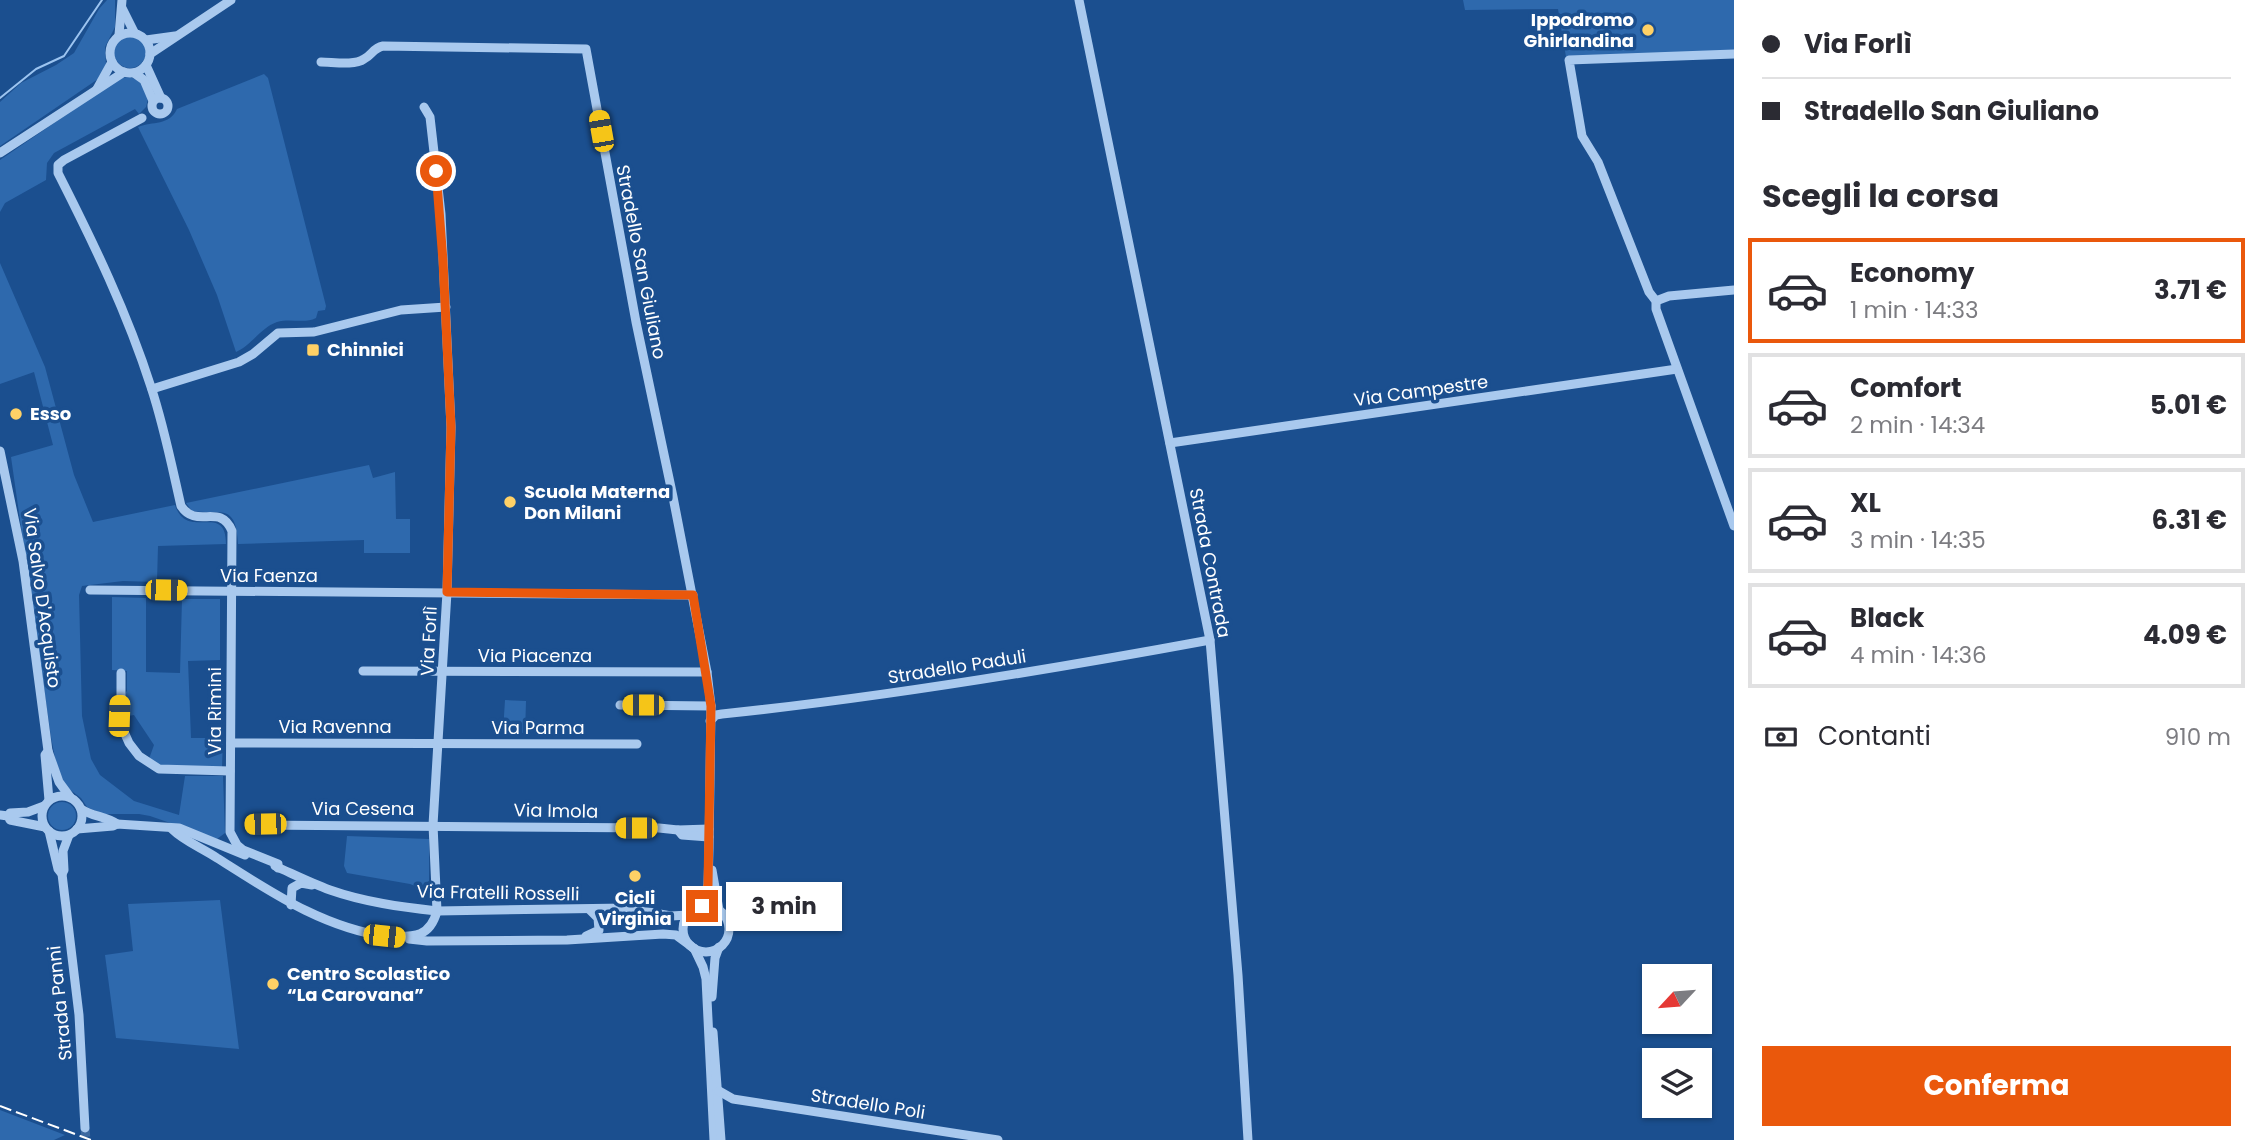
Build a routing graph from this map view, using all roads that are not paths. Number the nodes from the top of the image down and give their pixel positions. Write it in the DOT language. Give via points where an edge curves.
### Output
graph roads {
  1 [pos="231,0"];
  2 [pos="1079,0"];
  3 [pos="122,4"];
  4 [pos="134,33"];
  5 [pos="120,35"];
  6 [pos="177,36"];
  7 [pos="146,40"];
  8 [pos="150,54"];
  9 [pos="1734,54"];
  10 [pos="112,62"];
  11 [pos="321,62"];
  12 [pos="146,65"];
  13 [pos="124,72"];
  14 [pos="134,73"];
  15 [pos="97,89"];
  16 [pos="156,100"];
  17 [pos="424,107"];
  18 [pos="158,114"];
  19 [pos="142,118"];
  20 [pos="0,153"];
  21 [pos="1734,290"];
  22 [pos="1656,302"];
  23 [pos="446,307"];
  24 [pos="1677,369"];
  25 [pos="152,389"];
  26 [pos="1170,443"];
  27 [pos="0,451"];
  28 [pos="1734,526"];
  29 [pos="90,590"];
  30 [pos="232,591"];
  31 [pos="447,592"];
  32 [pos="693,595"];
  33 [pos="1210,640"];
  34 [pos="363,671"];
  35 [pos="443,672"];
  36 [pos="707,672"];
  37 [pos="121,673"];
  38 [pos="620,705"];
  39 [pos="711,706"];
  40 [pos="710,721"];
  41 [pos="231,743"];
  42 [pos="439,744"];
  43 [pos="637,744"];
  44 [pos="48,751"];
  45 [pos="230,771"];
  46 [pos="70,797"];
  47 [pos="46,803"];
  48 [pos="81,809"];
  49 [pos="4,815"];
  50 [pos="117,824"];
  51 [pos="250,825"];
  52 [pos="433,825"];
  53 [pos="47,829"];
  54 [pos="172,829"];
  55 [pos="73,832"];
  56 [pos="230,832"];
  57 [pos="709,833"];
  58 [pos="214,843"];
  59 [pos="709,848"];
  60 [pos="278,868"];
  61 [pos="62,874"];
  62 [pos="434,886"];
  63 [pos="324,887"];
  64 [pos="436,897"];
  65 [pos="291,905"];
  66 [pos="702,906"];
  67 [pos="415,909"];
  68 [pos="590,910"];
  69 [pos="719,910"];
  70 [pos="437,911"];
  71 [pos="497,911"];
  72 [pos="688,915"];
  73 [pos="384,936"];
  74 [pos="567,940"];
  75 [pos="693,947"];
  76 [pos="719,947"];
  77 [pos="710,1056"];
  78 [pos="719,1091"];
  79 [pos="733,1099"];
  80 [pos="720,1113"];
  81 [pos="85,1128"];
  82 [pos="717,1140"];
  83 [pos="998,1140"];
  84 [pos="1248,1140"];
  1 -- 6 [label="street"];
  2 -- 26 [label="street, Strada Contrada"];
  3 -- 4 [label="street"];
  3 -- 5 [label="street"];
  4 -- 5 [label="street"];
  4 -- 7 [label="street"];
  5 -- 10 [label="street" via="110,49"];
  6 -- 7 [label="street"];
  6 -- 8 [label="street"];
  7 -- 8 [label="street"];
  8 -- 12 [label="street"];
  9 -- 22 [label="street" via="1569,61 1582,136 1598,162"];
  10 -- 13 [label="street"];
  10 -- 15 [label="street"];
  11 -- 32 [label="street, Stradello San Giuliano" via="359,61 383,46 586,49"];
  12 -- 14 [label="street"];
  12 -- 16 [label="street"];
  13 -- 14 [label="street"];
  13 -- 15 [label="street"];
  14 -- 16 [label="street"];
  15 -- 20 [label="street"];
  16 -- 18 [label="street" via="153,110"];
  16 -- 18 [label="street" via="167,102 168,108"];
  16 -- 19 [label="street"];
  17 -- 23 [label="street, Via Forlì" via="433,141"];
  18 -- 19 [label="street"];
  19 -- 25 [label="street" via="64,160 57,169 107,271"];
  21 -- 22 [label="street" via="1669,296"];
  22 -- 24 [label="street"];
  23 -- 25 [label="street" via="401,310 314,332 278,333 239,362"];
  23 -- 31 [label="street, Via Forlì" via="451,427"];
  24 -- 26 [label="street, Via Campestre"];
  24 -- 28 [label="street"];
  25 -- 30 [label="street, Via Rimini" via="181,506 193,517 223,518 232,531"];
  26 -- 33 [label="street, Strada Contrada"];
  27 -- 44 [label="street, Via Salvo D'Acquisto" via="23,561"];
  29 -- 30 [label="street, Via Faenza"];
  30 -- 31 [label="street, Via Faenza"];
  30 -- 41 [label="street, Via Rimini"];
  31 -- 32 [label="street, Via Faenza"];
  31 -- 35 [label="street, Via Forlì"];
  32 -- 36 [label="street, Stradello San Giuliano"];
  33 -- 40 [label="street, Stradello Paduli" via="833,703 722,714"];
  33 -- 84 [label="street, Strada Contrada"];
  34 -- 35 [label="street, Via Piacenza"];
  35 -- 36 [label="street, Via Piacenza"];
  35 -- 42 [label="street, Via Forlì"];
  36 -- 39 [label="street, Stradello San Giuliano"];
  37 -- 45 [label="street" via="121,728 139,756 159,769"];
  38 -- 39 [label="street"];
  39 -- 40 [label="street, Stradello San Giuliano"];
  40 -- 57 [label="street, Stradello San Giuliano"];
  41 -- 42 [label="street, Via Ravenna"];
  41 -- 45 [label="street, Via Rimini"];
  42 -- 43 [label="street, Via Parma"];
  42 -- 52 [label="street, Via Forlì"];
  44 -- 46 [label="street, Via Salvo D'Acquisto"];
  44 -- 47 [label="street, Via Salvo D'Acquisto"];
  45 -- 56 [label="street, Via Rimini"];
  46 -- 47 [label="street" via="59,796"];
  46 -- 48 [label="street"];
  47 -- 49 [label="street" via="28,812"];
  47 -- 53 [label="street" via="41,814"];
  48 -- 50 [label="street, Via Fratelli Rosselli"];
  48 -- 55 [label="street" via="81,823"];
  49 -- 53 [label="street"];
  50 -- 54 [label="street, Via Fratelli Rosselli"];
  50 -- 55 [label="street, Via Fratelli Rosselli"];
  51 -- 52 [label="street, Via Cesena"];
  52 -- 57 [label="street, Via Imola" via="659,828"];
  52 -- 62 [label="street, Via Forlì"];
  53 -- 55 [label="street" via="55,835"];
  53 -- 61 [label="street, Strada Panni"];
  54 -- 58 [label="street, Via Fratelli Rosselli"];
  54 -- 65 [label="street, Via Fratelli Rosselli"];
  55 -- 61 [label="street, Strada Panni" via="63,850"];
  56 -- 58 [label="street"];
  56 -- 60 [label="street" via="237,845"];
  57 -- 59 [label="street, Stradello San Giuliano"];
  58 -- 60 [label="street, Via Fratelli Rosselli"];
  59 -- 66 [label="street, Stradello San Giuliano"];
  59 -- 69 [label="street, Stradello San Giuliano"];
  60 -- 63 [label="street, Via Fratelli Rosselli"];
  61 -- 81 [label="street, Strada Panni" via="79,1015"];
  62 -- 64 [label="street, Via Forlì"];
  62 -- 67 [label="street" via="429,901"];
  63 -- 65 [label="street, Via Fratelli Rosselli" via="295,886 290,892"];
  63 -- 67 [label="street, Via Fratelli Rosselli"];
  64 -- 70 [label="street, Via Forlì"];
  64 -- 71 [label="street" via="450,906 494,907"];
  65 -- 73 [label="street, Via Fratelli Rosselli" via="322,920"];
  66 -- 69 [label="street"];
  66 -- 72 [label="street"];
  67 -- 70 [label="street, Via Fratelli Rosselli"];
  68 -- 71 [label="street, Via Fratelli Rosselli"];
  68 -- 72 [label="street, Via Fratelli Rosselli" via="626,908"];
  68 -- 74 [label="street, Via Fratelli Rosselli" via="598,918 599,930"];
  69 -- 76 [label="street" via="729,926 727,939"];
  70 -- 71 [label="street, Via Fratelli Rosselli"];
  70 -- 73 [label="street" via="427,931 416,936"];
  72 -- 75 [label="street" via="683,929"];
  73 -- 74 [label="street, Via Fratelli Rosselli" via="427,941"];
  74 -- 75 [label="street, Via Fratelli Rosselli" via="663,934 676,935"];
  75 -- 76 [label="street" via="707,951"];
  75 -- 77 [label="street" via="706,979"];
  76 -- 78 [label="street" via="712,1004"];
  77 -- 78 [label="street"];
  77 -- 82 [label="street"];
  78 -- 79 [label="street, Stradello Poli"];
  78 -- 80 [label="street"];
  79 -- 80 [label="street"];
  79 -- 83 [label="street, Stradello Poli"];
  80 -- 82 [label="street"];
}
